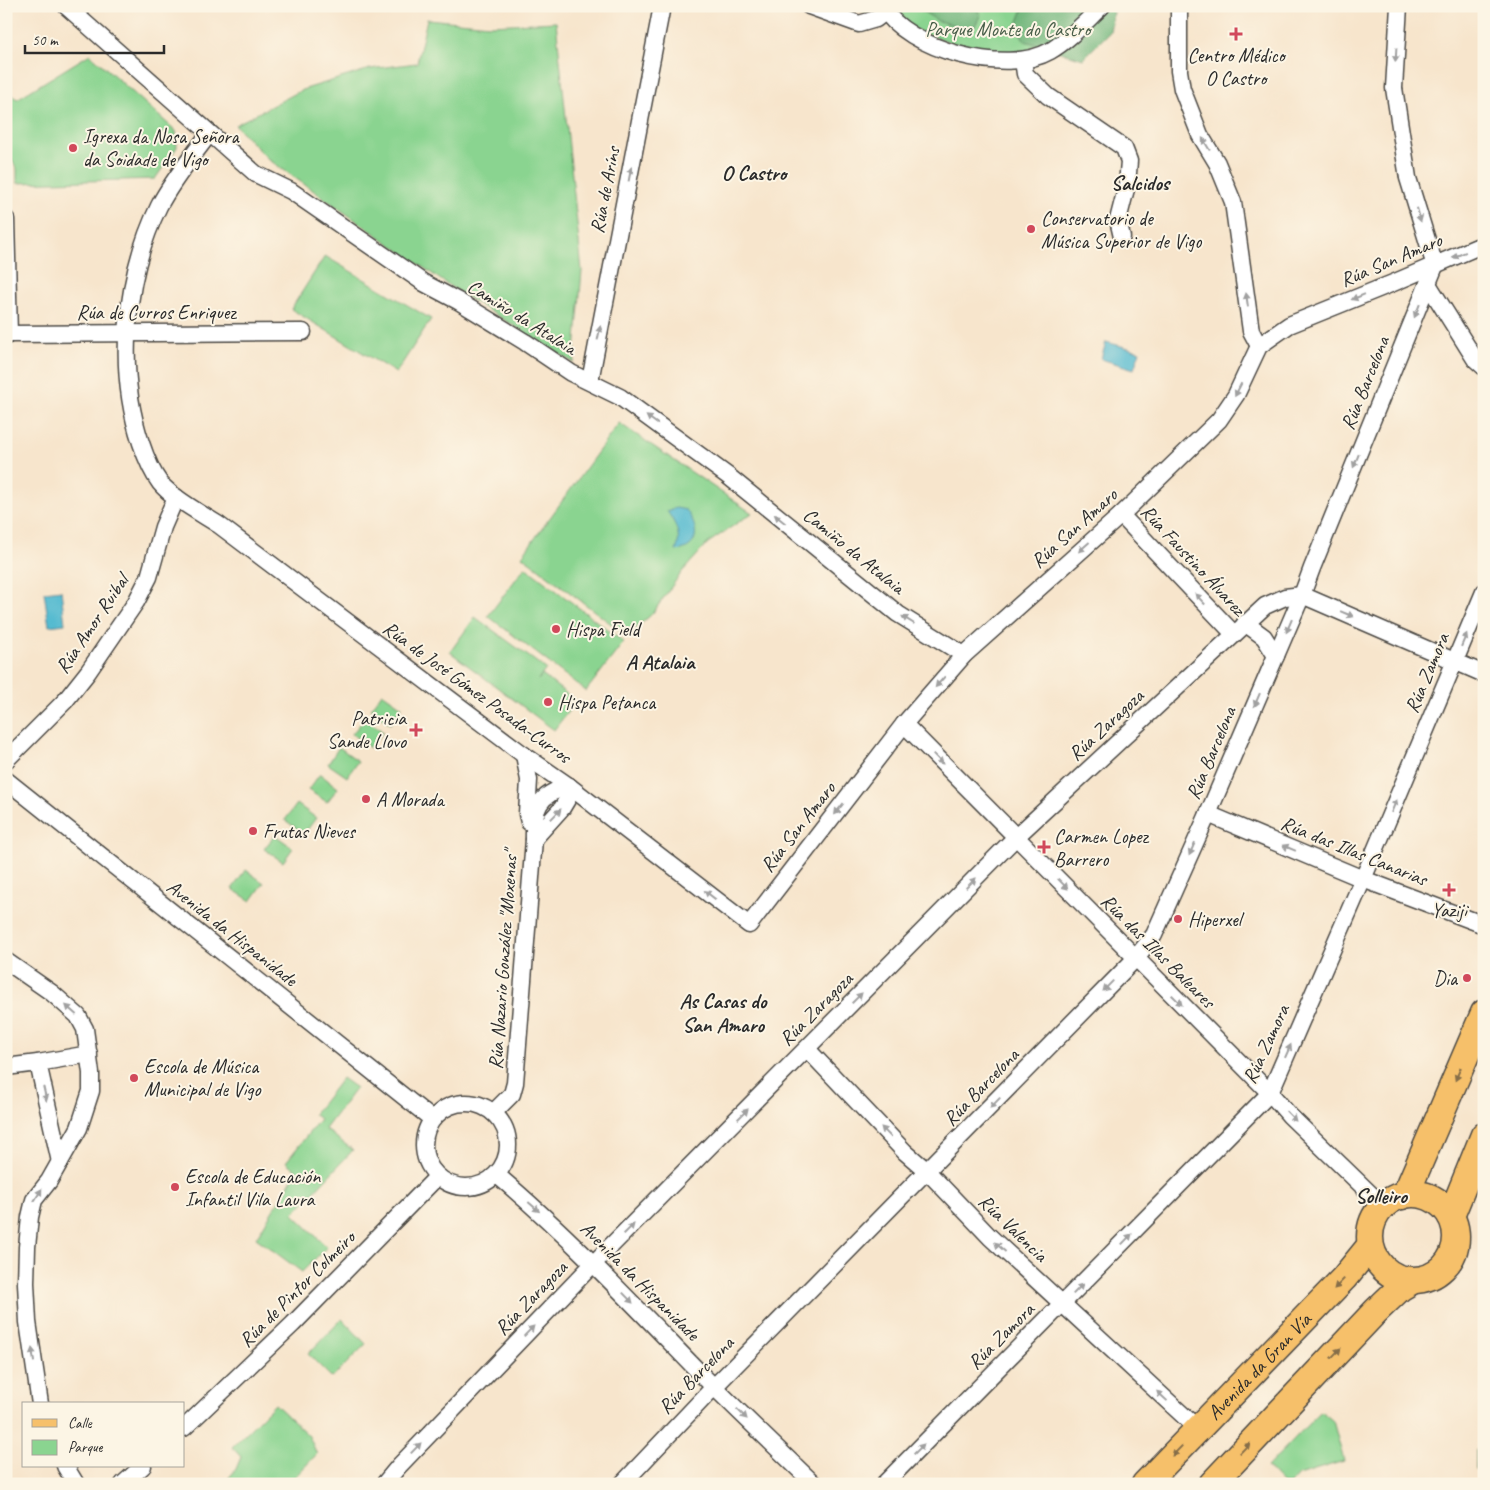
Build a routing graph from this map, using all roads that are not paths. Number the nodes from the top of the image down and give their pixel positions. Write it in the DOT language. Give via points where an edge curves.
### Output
graph roads {
  1 [pos="66,6"];
  2 [pos="662,6"];
  3 [pos="809,6"];
  4 [pos="1102,6"];
  5 [pos="1178,6"];
  6 [pos="1400,6"];
  7 [pos="883,9"];
  8 [pos="1023,60"];
  9 [pos="209,134"];
  10 [pos="6,219"];
  11 [pos="1122,236"];
  12 [pos="1484,244"];
  13 [pos="1435,266"];
  14 [pos="1428,284"];
  15 [pos="303,332"];
  16 [pos="126,334"];
  17 [pos="8,335"];
  18 [pos="1259,346"];
  19 [pos="1484,367"];
  20 [pos="590,381"];
  21 [pos="176,497"];
  22 [pos="1121,515"];
  23 [pos="1484,592"];
  24 [pos="1302,595"];
  25 [pos="1240,629"];
  26 [pos="964,655"];
  27 [pos="1276,656"];
  28 [pos="1454,662"];
  29 [pos="1484,674"];
  30 [pos="904,724"];
  31 [pos="524,755"];
  32 [pos="6,760"];
  33 [pos="6,780"];
  34 [pos="569,786"];
  35 [pos="1208,814"];
  36 [pos="1017,836"];
  37 [pos="534,839"];
  38 [pos="1363,879"];
  39 [pos="749,925"];
  40 [pos="1484,925"];
  41 [pos="1135,959"];
  42 [pos="6,962"];
  43 [pos="1484,1013"];
  44 [pos="807,1049"];
  45 [pos="89,1054"];
  46 [pos="38,1063"];
  47 [pos="6,1068"];
  48 [pos="1270,1093"];
  49 [pos="494,1112"];
  50 [pos="432,1119"];
  51 [pos="1484,1135"];
  52 [pos="60,1162"];
  53 [pos="927,1171"];
  54 [pos="497,1175"];
  55 [pos="437,1177"];
  56 [pos="1392,1201"];
  57 [pos="1451,1216"];
  58 [pos="1370,1246"];
  59 [pos="594,1263"];
  60 [pos="1412,1281"];
  61 [pos="1063,1304"];
  62 [pos="714,1386"];
  63 [pos="40,1402"];
  64 [pos="185,1427"];
  65 [pos="1198,1429"];
  66 [pos="66,1468"];
  67 [pos="141,1468"];
  68 [pos="76,1484"];
  69 [pos="123,1484"];
  70 [pos="384,1484"];
  71 [pos="622,1484"];
  72 [pos="814,1484"];
  73 [pos="884,1484"];
  74 [pos="1145,1484"];
  75 [pos="1212,1484"];
  1 -- 9 [label="street, Camiño da Atalaia"];
  20 -- 2 [label="street, Rúa de Aríns, one-way"];
  3 -- 7 [label="street" via="859,24 876,19"];
  4 -- 8 [label="street" via="1050,52"];
  18 -- 5 [label="street, one-way" via="1251,331 1234,202 1182,89"];
  6 -- 13 [label="street, one-way" via="1394,88 1408,178"];
  7 -- 8 [label="street" via="899,27 919,40 954,54"];
  8 -- 11 [label="street" via="1025,74 1048,96 1124,148 1129,161 1118,220"];
  9 -- 16 [label="street" via="176,176 159,206 139,264"];
  9 -- 20 [label="street, Camiño da Atalaia" via="256,174 292,191 424,283 571,373"];
  10 -- 17 [label="street"];
  12 -- 13 [label="street, Rúa San Amaro, one-way"];
  13 -- 14 [label="street, Rúa Barcelona"];
  13 -- 18 [label="street, Rúa San Amaro, one-way" via="1289,325"];
  14 -- 19 [label="street" via="1475,359"];
  14 -- 24 [label="street, Rúa Barcelona, one-way"];
  15 -- 16 [label="street, Rúa de Curros Enriquez"];
  16 -- 17 [label="street, Rúa de Curros Enriquez"];
  16 -- 21 [label="street" via="126,368 138,434 153,473"];
  18 -- 22 [label="street, Rúa San Amaro, one-way" via="1236,395 1219,420"];
  26 -- 20 [label="street, Camiño da Atalaia, one-way" via="898,614 728,476 620,397"];
  21 -- 31 [label="street, Rúa de José Gómez Posada-Curros"];
  21 -- 32 [label="street, Rúa Amor Ruibal" via="163,527 149,577 136,602 88,672"];
  25 -- 22 [label="street, Rúa Faustino Álvarez, one-way"];
  22 -- 26 [label="street, Rúa San Amaro, one-way"];
  28 -- 23 [label="street, Rúa Zamora, one-way"];
  24 -- 25 [label="street, Rúa Zaragoza" via="1285,597 1265,606"];
  24 -- 27 [label="street, Rúa Barcelona, one-way"];
  24 -- 28 [label="street, one-way"];
  25 -- 27 [label="street" via="1264,637"];
  25 -- 36 [label="street, Rúa Zaragoza"];
  26 -- 30 [label="street, Rúa San Amaro, one-way"];
  27 -- 35 [label="street, Rúa Barcelona, one-way"];
  28 -- 29 [label="street"];
  38 -- 28 [label="street, Rúa Zamora, one-way"];
  30 -- 36 [label="street, Rúa das Illas Baleares, one-way" via="998,821"];
  30 -- 39 [label="street, Rúa San Amaro, one-way"];
  31 -- 34 [label="street, Rúa de José Gómez Posada-Curros"];
  31 -- 37 [label="street" via="529,780 527,814"];
  33 -- 50 [label="street, Avenida da Hispanidade"];
  34 -- 37 [label="street, Rúa Nazario González \"Moxenas\"" via="568,798 562,808"];
  39 -- 34 [label="street, Rúa de José Gómez Posada-Curros, one-way"];
  38 -- 35 [label="street, Rúa das Illas Canarias, one-way"];
  35 -- 41 [label="street, Rúa Barcelona, one-way" via="1154,935"];
  36 -- 41 [label="street, Rúa das Illas Baleares, one-way"];
  44 -- 36 [label="street, Rúa Zaragoza, one-way"];
  37 -- 49 [label="street, Rúa Nazario González \"Moxenas\"" via="515,1083 512,1094"];
  38 -- 40 [label="street, Rúa das Illas Canarias"];
  48 -- 38 [label="street, Rúa Zamora, one-way"];
  41 -- 48 [label="street, Rúa das Illas Baleares, one-way"];
  41 -- 53 [label="street, Rúa Barcelona, one-way"];
  45 -- 42 [label="street, one-way" via="85,1029 78,1016 52,993"];
  43 -- 56 [label="main road, one-way" via="1409,1188"];
  53 -- 44 [label="street, Rúa Valencia, one-way"];
  59 -- 44 [label="street, Rúa Zaragoza, one-way"];
  45 -- 46 [label="street"];
  45 -- 52 [label="street" via="91,1091 79,1128"];
  46 -- 47 [label="street"];
  46 -- 52 [label="street, one-way"];
  48 -- 56 [label="street, Rúa das Illas Baleares, one-way" via="1290,1116"];
  61 -- 48 [label="street, Rúa Zamora, one-way"];
  49 -- 50 [label="street" via="484,1106 462,1103 440,1111"];
  49 -- 54 [label="street" via="508,1136 505,1164"];
  50 -- 55 [label="street" via="423,1142 429,1167"];
  51 -- 57 [label="main road"];
  63 -- 52 [label="street, one-way" via="28,1322 27,1246 34,1200"];
  61 -- 53 [label="street, Rúa Valencia, one-way" via="990,1237"];
  53 -- 62 [label="street, Rúa Barcelona"];
  54 -- 55 [label="street" via="474,1187 448,1184"];
  54 -- 59 [label="street, Avenida da Hispanidade, one-way"];
  55 -- 64 [label="street, Rúa de Pintor Colmeiro" via="293,1324"];
  56 -- 57 [label="main road" via="1416,1194 1430,1197"];
  56 -- 58 [label="main road" via="1376,1215"];
  57 -- 60 [label="main road" via="1456,1239 1451,1259 1434,1275"];
  58 -- 60 [label="main road" via="1385,1271"];
  58 -- 65 [label="main road, Avenida da Gran Vía, one-way" via="1344,1278"];
  59 -- 62 [label="street, Avenida da Hispanidade, one-way"];
  70 -- 59 [label="street, Rúa Zaragoza, one-way"];
  75 -- 60 [label="main road, one-way" via="1370,1318 1400,1288"];
  65 -- 61 [label="street, Rúa Valencia, one-way"];
  73 -- 61 [label="street, Rúa Zamora, one-way"];
  62 -- 71 [label="street, Rúa Barcelona"];
  62 -- 72 [label="street, Avenida da Hispanidade, one-way"];
  65 -- 74 [label="main road, Avenida da Gran Vía, one-way"];
  66 -- 68 [label="street"];
  67 -- 69 [label="street"];
}
